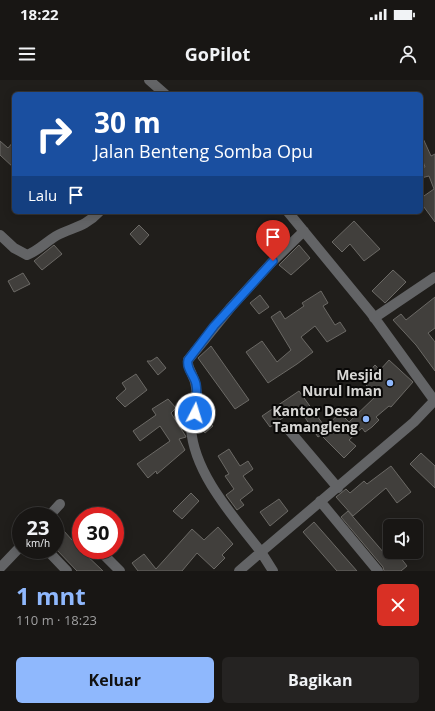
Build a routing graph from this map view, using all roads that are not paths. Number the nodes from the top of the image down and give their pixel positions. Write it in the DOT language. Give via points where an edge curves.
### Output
graph roads {
  1 [pos="149,80"];
  2 [pos="163,92"];
  3 [pos="97,214"];
  4 [pos="290,214"];
  5 [pos="304,231"];
  6 [pos="0,235"];
  7 [pos="435,277"];
  8 [pos="374,318"];
  9 [pos="434,400"];
  10 [pos="288,429"];
  11 [pos="338,488"];
  12 [pos="320,501"];
  13 [pos="60,504"];
  14 [pos="57,507"];
  15 [pos="261,552"];
  16 [pos="12,555"];
  17 [pos="56,559"];
  18 [pos="108,559"];
  19 [pos="0,568"];
  20 [pos="67,571"];
  21 [pos="120,571"];
  22 [pos="239,571"];
  23 [pos="273,571"];
  24 [pos="378,571"];
  1 -- 2 [label="street"];
  3 -- 6 [label="street" via="82,226 58,235 27,255 14,248"];
  4 -- 5 [label="street"];
  5 -- 8 [label="street"];
  5 -- 15 [label="street" via="218,322 188,360 187,365 196,383 197,397 191,426 192,439 212,488"];
  7 -- 8 [label="street"];
  8 -- 9 [label="street"];
  9 -- 11 [label="street" via="414,422"];
  10 -- 11 [label="street"];
  11 -- 12 [label="street"];
  12 -- 15 [label="street"];
  12 -- 24 [label="street"];
  13 -- 14 [label="street"];
  15 -- 22 [label="street"];
  15 -- 23 [label="street"];
  16 -- 19 [label="street"];
  17 -- 20 [label="street"];
  18 -- 21 [label="street"];
}
